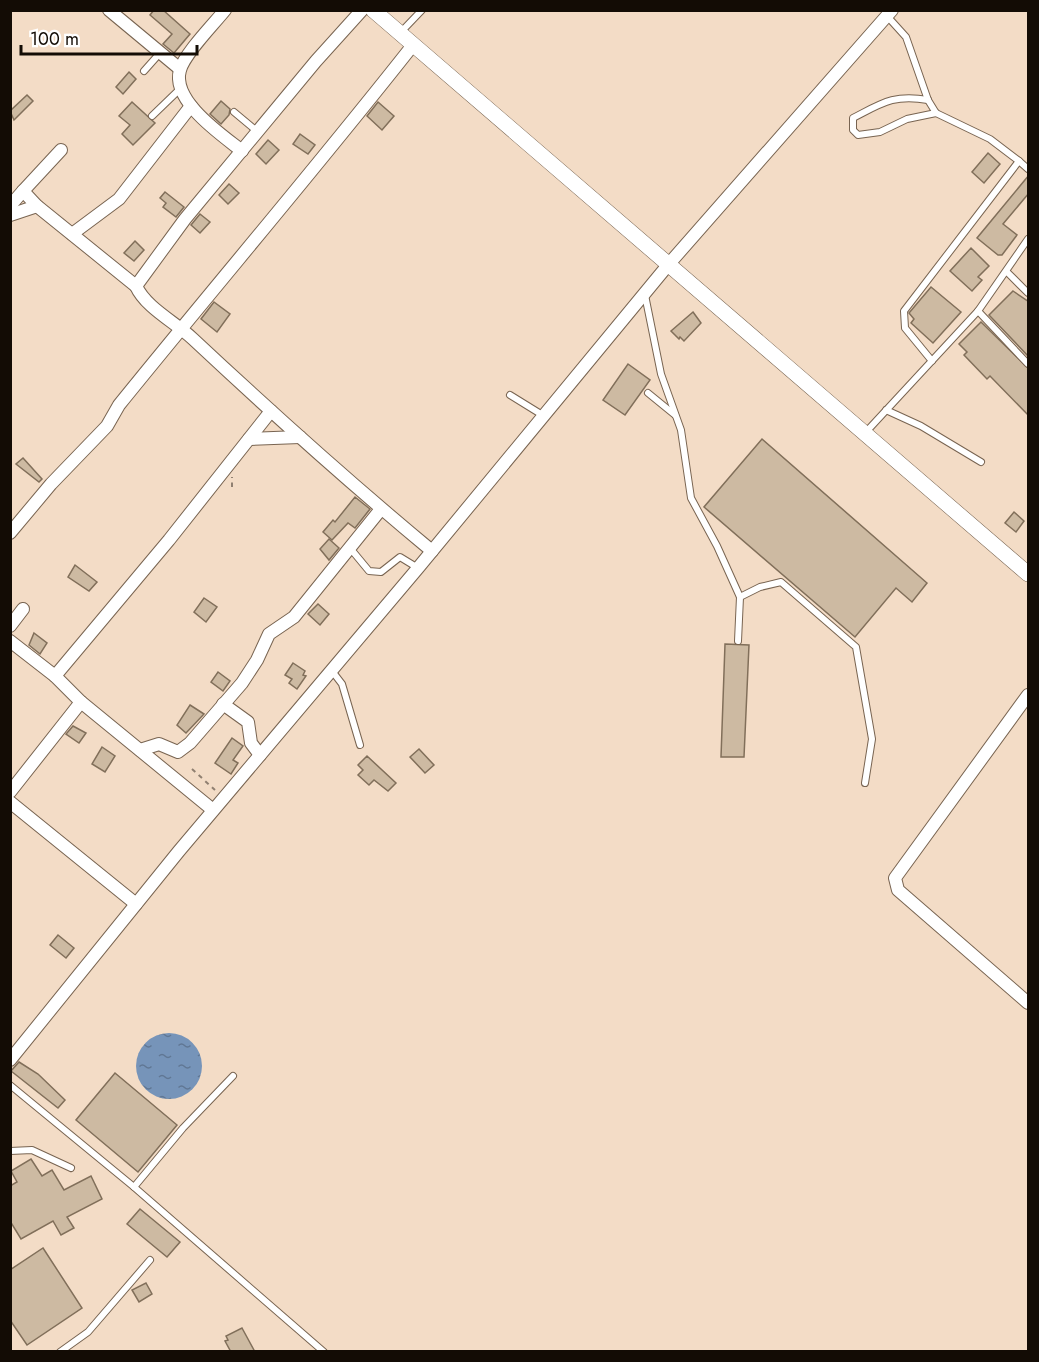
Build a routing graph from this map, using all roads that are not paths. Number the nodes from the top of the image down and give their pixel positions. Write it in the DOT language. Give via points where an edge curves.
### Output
graph roads {
  1 [pos="109,10"];
  2 [pos="225,10"];
  3 [pos="362,10"];
  4 [pos="373,10"];
  5 [pos="422,10"];
  6 [pos="890,13"];
  7 [pos="400,34"];
  8 [pos="413,45"];
  9 [pos="160,53"];
  10 [pos="180,69"];
  11 [pos="144,70"];
  12 [pos="181,88"];
  13 [pos="928,100"];
  14 [pos="191,106"];
  15 [pos="234,112"];
  16 [pos="936,112"];
  17 [pos="152,116"];
  18 [pos="259,132"];
  19 [pos="62,150"];
  20 [pos="242,152"];
  21 [pos="1019,161"];
  22 [pos="1029,169"];
  23 [pos="23,191"];
  24 [pos="10,206"];
  25 [pos="38,206"];
  26 [pos="10,215"];
  27 [pos="72,234"];
  28 [pos="1029,238"];
  29 [pos="668,265"];
  30 [pos="1007,272"];
  31 [pos="136,286"];
  32 [pos="1029,293"];
  33 [pos="645,295"];
  34 [pos="978,311"];
  35 [pos="181,328"];
  36 [pos="932,361"];
  37 [pos="1029,364"];
  38 [pos="648,393"];
  39 [pos="510,395"];
  40 [pos="886,410"];
  41 [pos="271,411"];
  42 [pos="544,416"];
  43 [pos="677,417"];
  44 [pos="866,432"];
  45 [pos="300,437"];
  46 [pos="249,439"];
  47 [pos="981,462"];
  48 [pos="381,508"];
  49 [pos="10,533"];
  50 [pos="350,548"];
  51 [pos="432,551"];
  52 [pos="418,568"];
  53 [pos="1029,574"];
  54 [pos="740,597"];
  55 [pos="23,609"];
  56 [pos="10,626"];
  57 [pos="10,640"];
  58 [pos="738,641"];
  59 [pos="332,671"];
  60 [pos="55,676"];
  61 [pos="1029,695"];
  62 [pos="81,702"];
  63 [pos="223,704"];
  64 [pos="360,745"];
  65 [pos="140,750"];
  66 [pos="260,756"];
  67 [pos="864,783"];
  68 [pos="10,792"];
  69 [pos="10,802"];
  70 [pos="213,810"];
  71 [pos="136,904"];
  72 [pos="1029,1003"];
  73 [pos="10,1060"];
  74 [pos="232,1076"];
  75 [pos="10,1085"];
  76 [pos="10,1151"];
  77 [pos="70,1168"];
  78 [pos="134,1187"];
  79 [pos="150,1260"];
  80 [pos="60,1352"];
  81 [pos="324,1352"];
  1 -- 9 [label="street"];
  2 -- 10 [label="street"];
  3 -- 18 [label="street"];
  4 -- 7 [label="street"];
  5 -- 7 [label="lane"];
  6 -- 13 [label="lane" via="906,37"];
  6 -- 29 [label="street"];
  7 -- 8 [label="street"];
  8 -- 29 [label="street"];
  8 -- 35 [label="street" via="309,177"];
  9 -- 10 [label="street"];
  9 -- 11 [label="lane"];
  10 -- 12 [label="street"];
  12 -- 14 [label="street"];
  12 -- 17 [label="lane"];
  13 -- 16 [label="lane"];
  13 -- 16 [label="lane" via="906,96 890,99 853,118 853,130 867,136"];
  14 -- 20 [label="street"];
  14 -- 27 [label="street" via="119,199"];
  15 -- 18 [label="lane"];
  16 -- 21 [label="lane" via="990,139"];
  18 -- 20 [label="street"];
  19 -- 23 [label="street"];
  20 -- 31 [label="street" via="185,219"];
  21 -- 22 [label="lane"];
  21 -- 36 [label="lane" via="904,311 905,328"];
  23 -- 24 [label="street"];
  23 -- 25 [label="street"];
  25 -- 26 [label="street"];
  25 -- 27 [label="street"];
  27 -- 31 [label="street"];
  28 -- 30 [label="lane"];
  29 -- 33 [label="street"];
  29 -- 44 [label="street"];
  30 -- 32 [label="lane"];
  30 -- 34 [label="lane"];
  31 -- 35 [label="street" via="149,303"];
  33 -- 42 [label="street"];
  33 -- 43 [label="lane" via="661,374"];
  34 -- 36 [label="lane"];
  34 -- 37 [label="lane"];
  35 -- 41 [label="street"];
  35 -- 49 [label="street" via="119,405 107,426"];
  36 -- 40 [label="lane"];
  38 -- 43 [label="lane"];
  39 -- 42 [label="lane"];
  40 -- 44 [label="lane"];
  40 -- 47 [label="lane"];
  41 -- 45 [label="street"];
  41 -- 46 [label="street"];
  42 -- 51 [label="street"];
  43 -- 54 [label="lane" via="691,498"];
  44 -- 53 [label="street"];
  45 -- 46 [label="street"];
  45 -- 48 [label="street"];
  46 -- 60 [label="street"];
  48 -- 50 [label="street"];
  48 -- 51 [label="street"];
  50 -- 52 [label="lane" via="369,571 381,572 400,557"];
  50 -- 63 [label="street" via="294,617 269,634 257,660"];
  51 -- 52 [label="street"];
  52 -- 59 [label="street"];
  54 -- 58 [label="lane"];
  54 -- 67 [label="lane" via="781,582 855,644 872,739"];
  55 -- 56 [label="street"];
  57 -- 60 [label="street"];
  59 -- 64 [label="lane" via="342,684"];
  59 -- 66 [label="street"];
  60 -- 62 [label="street"];
  61 -- 72 [label="street" via="895,878 898,890"];
  62 -- 65 [label="street"];
  62 -- 68 [label="street"];
  63 -- 65 [label="street" via="180,751 159,744"];
  63 -- 66 [label="street" via="248,722 251,743"];
  65 -- 70 [label="street"];
  66 -- 70 [label="street"];
  69 -- 71 [label="street"];
  70 -- 71 [label="street"];
  71 -- 73 [label="street"];
  74 -- 78 [label="lane"];
  75 -- 78 [label="lane"];
  76 -- 77 [label="lane" via="32,1150"];
  78 -- 81 [label="lane"];
  79 -- 80 [label="lane" via="88,1332"];
}
